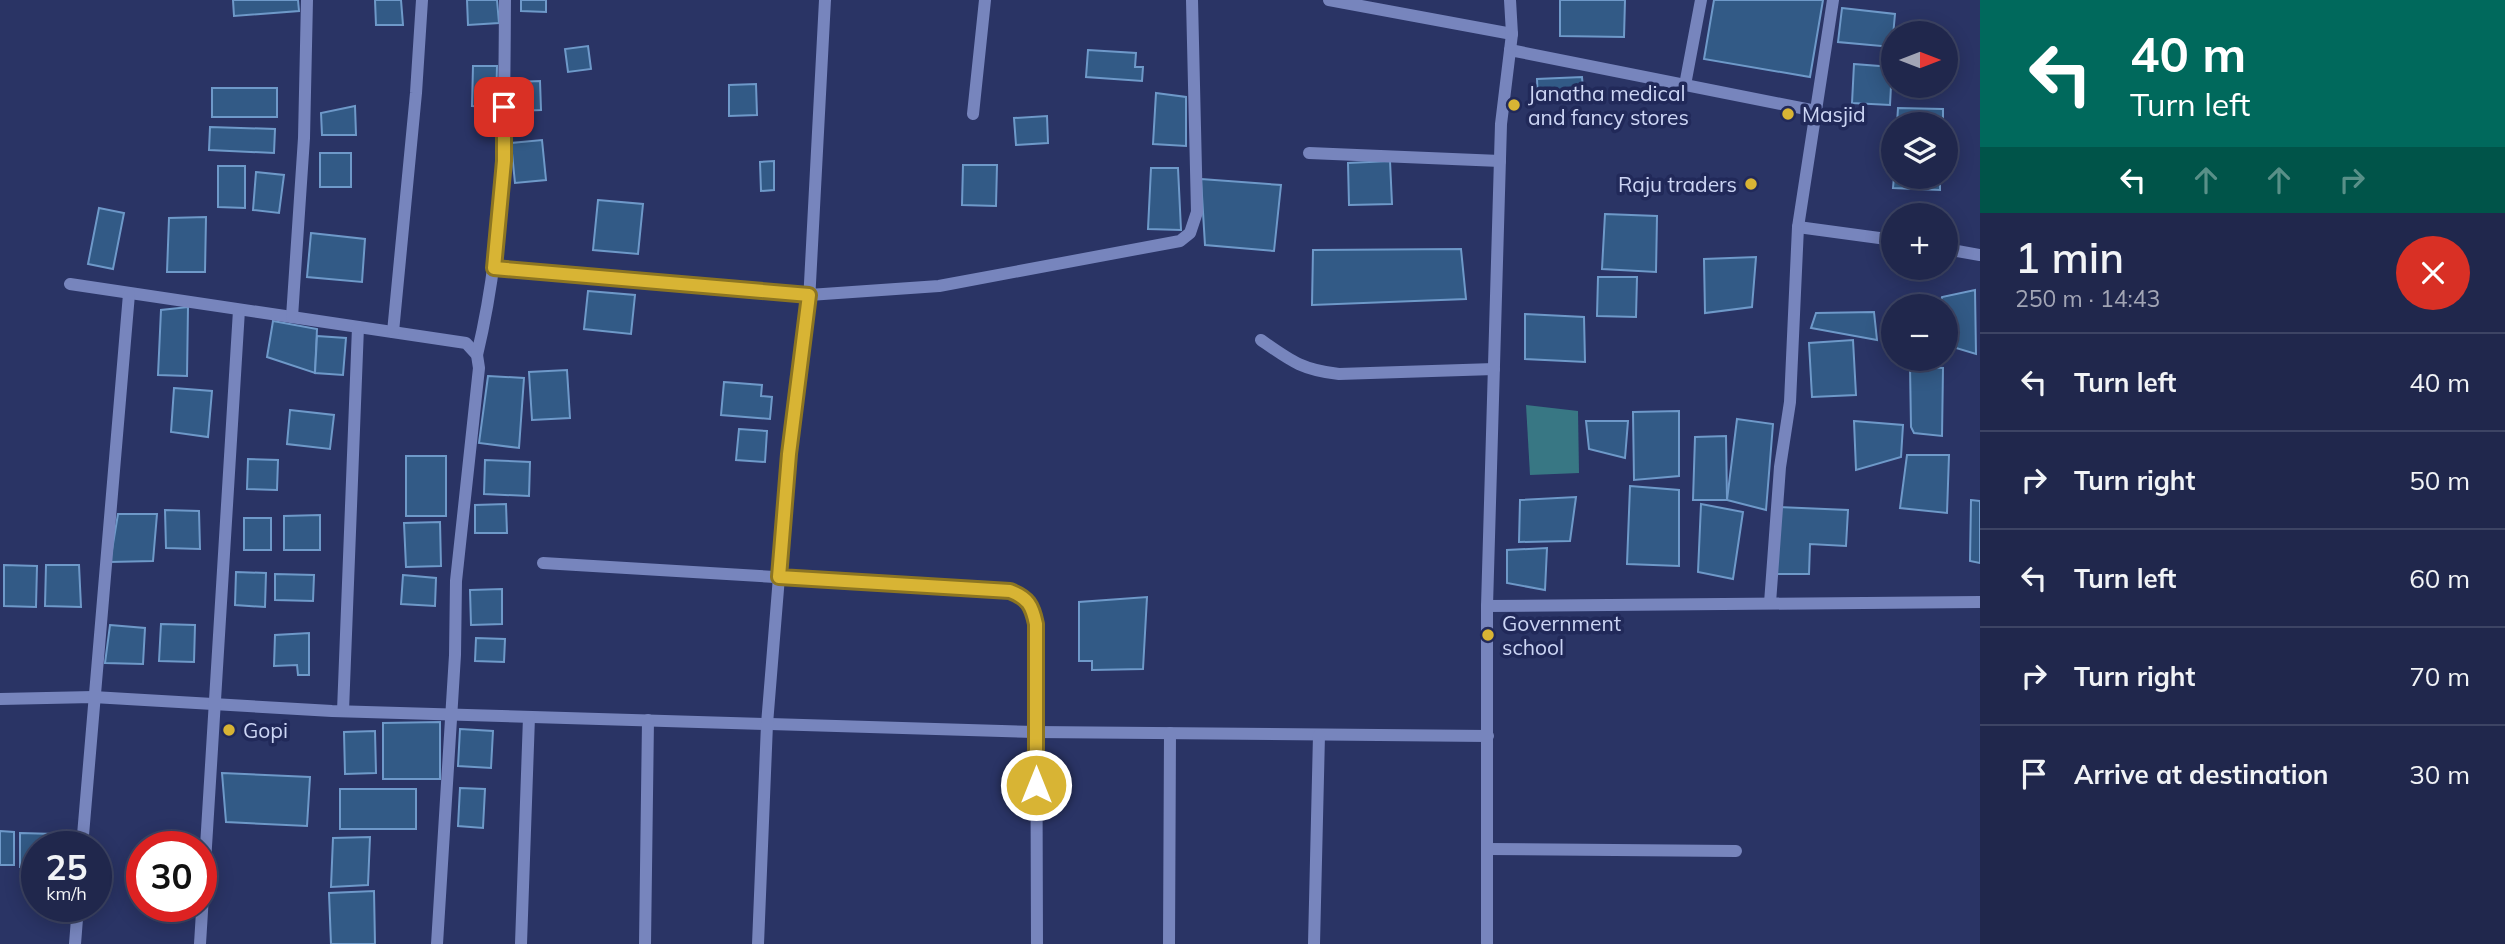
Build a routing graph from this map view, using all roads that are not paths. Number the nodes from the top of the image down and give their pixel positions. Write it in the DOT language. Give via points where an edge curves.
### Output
graph roads {
  1 [pos="307,0"];
  2 [pos="422,0"];
  3 [pos="505,0"];
  4 [pos="825,0"];
  5 [pos="985,0"];
  6 [pos="1192,0"];
  7 [pos="1328,0"];
  8 [pos="1510,0"];
  9 [pos="1701,0"];
  10 [pos="1833,0"];
  11 [pos="1512,34"];
  12 [pos="1510,50"];
  13 [pos="1685,85"];
  14 [pos="1815,111"];
  15 [pos="973,114"];
  16 [pos="1309,152"];
  17 [pos="1500,161"];
  18 [pos="1798,227"];
  19 [pos="1881,238"];
  20 [pos="1958,251"];
  21 [pos="1980,255"];
  22 [pos="494,268"];
  23 [pos="70,284"];
  24 [pos="129,294"];
  25 [pos="809,295"];
  26 [pos="239,310"];
  27 [pos="292,317"];
  28 [pos="358,327"];
  29 [pos="393,332"];
  30 [pos="1261,340"];
  31 [pos="477,355"];
  32 [pos="1494,369"];
  33 [pos="543,563"];
  34 [pos="779,577"];
  35 [pos="1980,602"];
  36 [pos="1770,603"];
  37 [pos="1487,606"];
  38 [pos="93,697"];
  39 [pos="0,699"];
  40 [pos="214,704"];
  41 [pos="343,711"];
  42 [pos="451,714"];
  43 [pos="529,717"];
  44 [pos="648,720"];
  45 [pos="767,724"];
  46 [pos="1035,732"];
  47 [pos="1170,733"];
  48 [pos="1319,735"];
  49 [pos="1489,736"];
  50 [pos="83,831"];
  51 [pos="1488,849"];
  52 [pos="1736,851"];
  53 [pos="77,922"];
  54 [pos="75,944"];
  55 [pos="200,944"];
  56 [pos="437,944"];
  57 [pos="521,944"];
  58 [pos="645,944"];
  59 [pos="758,944"];
  60 [pos="1037,944"];
  61 [pos="1169,944"];
  62 [pos="1314,944"];
  63 [pos="1488,944"];
  1 -- 27 [label="street" via="304,138"];
  2 -- 29 [label="street"];
  3 -- 22 [label="street" via="504,161"];
  4 -- 25 [label="street"];
  5 -- 15 [label="street"];
  6 -- 25 [label="street" via="1197,212 1190,233 1145,249 939,286"];
  7 -- 11 [label="street"];
  8 -- 11 [label="street"];
  9 -- 13 [label="street"];
  10 -- 14 [label="street"];
  11 -- 12 [label="street"];
  12 -- 13 [label="street"];
  12 -- 17 [label="street"];
  13 -- 14 [label="street"];
  14 -- 18 [label="street"];
  16 -- 17 [label="street"];
  17 -- 32 [label="street"];
  18 -- 19 [label="street"];
  18 -- 36 [label="street" via="1790,402 1780,467"];
  20 -- 21 [label="street"];
  22 -- 25 [label="street"];
  22 -- 31 [label="street"];
  23 -- 24 [label="street"];
  24 -- 26 [label="street"];
  24 -- 38 [label="street"];
  25 -- 34 [label="street"];
  26 -- 27 [label="street"];
  26 -- 40 [label="street"];
  27 -- 28 [label="street"];
  28 -- 29 [label="street"];
  28 -- 41 [label="street"];
  29 -- 31 [label="street" via="466,343"];
  30 -- 32 [label="street" via="1315,372"];
  31 -- 42 [label="street" via="456,581"];
  32 -- 37 [label="street"];
  33 -- 34 [label="street"];
  34 -- 45 [label="street"];
  34 -- 46 [label="street" via="1010,591 1026,597 1036,624"];
  35 -- 36 [label="street"];
  36 -- 37 [label="street"];
  37 -- 49 [label="street"];
  38 -- 39 [label="street"];
  38 -- 40 [label="street"];
  38 -- 50 [label="street"];
  40 -- 41 [label="street"];
  40 -- 55 [label="street"];
  41 -- 42 [label="street"];
  42 -- 43 [label="street"];
  42 -- 56 [label="street"];
  43 -- 44 [label="street"];
  43 -- 57 [label="street"];
  44 -- 45 [label="street"];
  44 -- 58 [label="street"];
  45 -- 46 [label="street"];
  45 -- 59 [label="street"];
  46 -- 47 [label="street"];
  46 -- 60 [label="street"];
  47 -- 48 [label="street"];
  47 -- 61 [label="street"];
  48 -- 49 [label="street"];
  48 -- 62 [label="street"];
  49 -- 51 [label="street"];
  51 -- 52 [label="street"];
  51 -- 63 [label="street"];
  53 -- 54 [label="street"];
}
